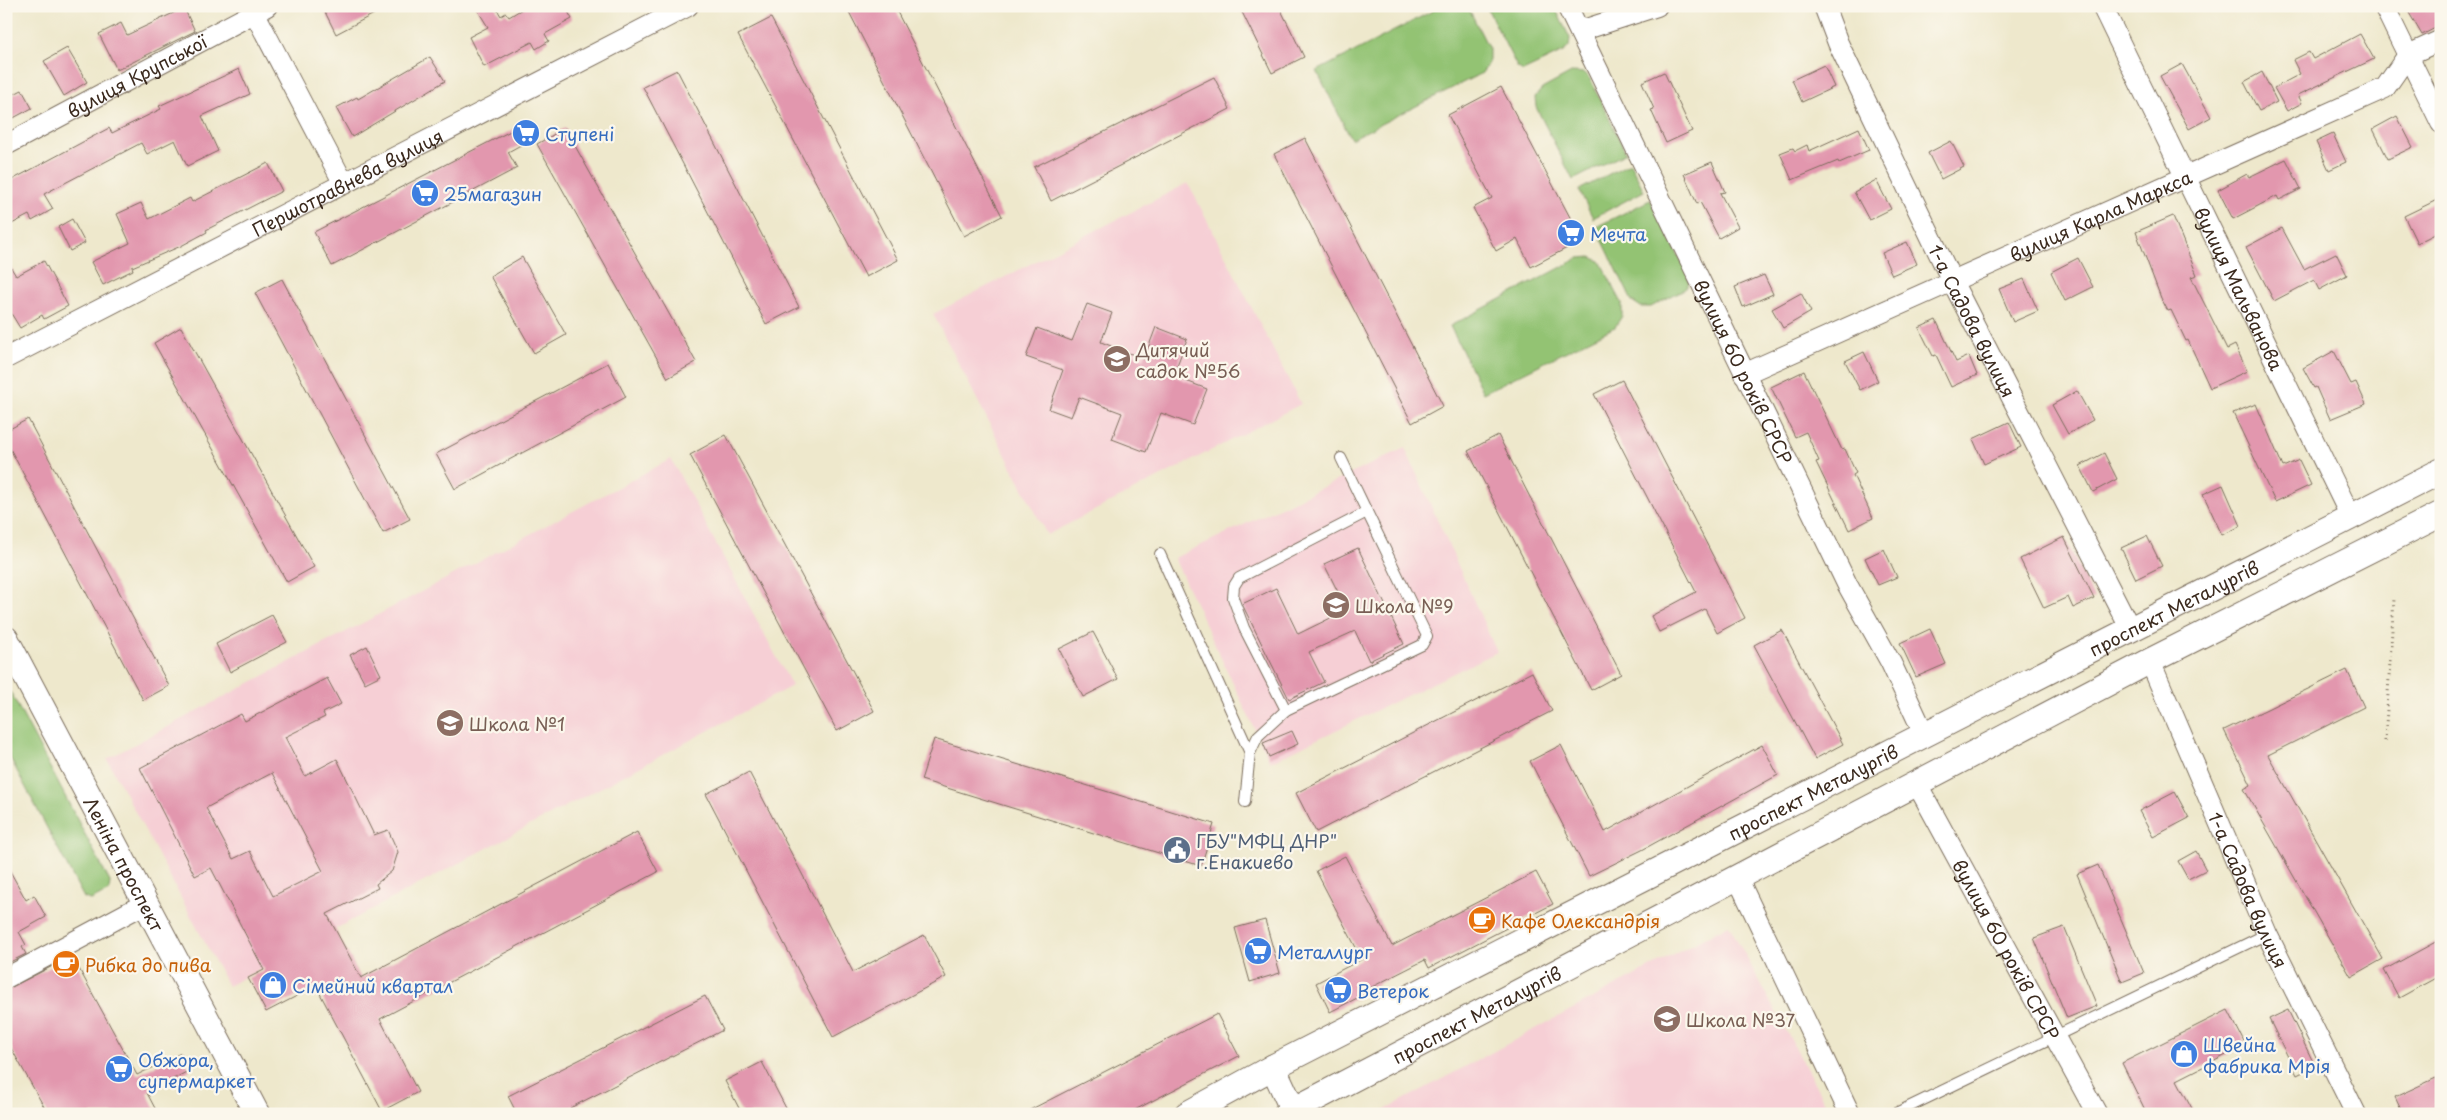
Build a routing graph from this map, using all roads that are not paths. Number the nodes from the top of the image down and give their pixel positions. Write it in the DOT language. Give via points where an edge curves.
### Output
graph roads {
  1 [pos="688,6"];
  2 [pos="1567,6"];
  3 [pos="1657,6"];
  4 [pos="1824,6"];
  5 [pos="2102,6"];
  6 [pos="2384,6"];
  7 [pos="258,8"];
  8 [pos="1580,31"];
  9 [pos="2441,40"];
  10 [pos="2408,55"];
  11 [pos="2441,123"];
  12 [pos="6,145"];
  13 [pos="2185,177"];
  14 [pos="344,184"];
  15 [pos="1952,281"];
  16 [pos="6,358"];
  17 [pos="1744,374"];
  18 [pos="1341,458"];
  19 [pos="2441,471"];
  20 [pos="1368,512"];
  21 [pos="2441,514"];
  22 [pos="2351,516"];
  23 [pos="2368,550"];
  24 [pos="1160,554"];
  25 [pos="2131,630"];
  26 [pos="6,639"];
  27 [pos="2150,661"];
  28 [pos="1286,710"];
  29 [pos="1925,736"];
  30 [pos="1250,753"];
  31 [pos="1941,772"];
  32 [pos="1917,784"];
  33 [pos="1245,802"];
  34 [pos="1744,828"];
  35 [pos="1765,864"];
  36 [pos="1738,879"];
  37 [pos="146,903"];
  38 [pos="2267,934"];
  39 [pos="6,978"];
  40 [pos="1274,1067"];
  41 [pos="1291,1112"];
  42 [pos="257,1114"];
  43 [pos="1186,1114"];
  44 [pos="1850,1114"];
  45 [pos="1894,1114"];
  46 [pos="2097,1114"];
  47 [pos="2356,1114"];
  1 -- 14 [label="street, Першотравнева вулиця"];
  2 -- 8 [label="street, вулиця 60 років СРСР"];
  3 -- 8 [label="street"];
  4 -- 15 [label="street, 1-а Садова вулиця" via="1838,43"];
  5 -- 13 [label="street, вулиця Мальванова"];
  6 -- 10 [label="street"];
  7 -- 12 [label="street, вулиця Крупської"];
  7 -- 14 [label="street"];
  8 -- 17 [label="street, вулиця 60 років СРСР"];
  9 -- 10 [label="street"];
  10 -- 11 [label="street"];
  10 -- 13 [label="street, вулиця Карла Маркса" via="2385,88"];
  13 -- 15 [label="street, вулиця Карла Маркса"];
  13 -- 22 [label="street, вулиця Мальванова"];
  14 -- 16 [label="street, Першотравнева вулиця"];
  15 -- 17 [label="street, вулиця Карла Маркса"];
  15 -- 25 [label="street, 1-а Садова вулиця"];
  17 -- 29 [label="street, вулиця 60 років СРСР"];
  18 -- 20 [label="lane"];
  19 -- 22 [label="street, проспект Металургів"];
  20 -- 28 [label="lane" via="1239,578 1234,586 1233,598 1244,628"];
  20 -- 28 [label="lane" via="1426,632 1425,640 1422,645"];
  21 -- 23 [label="street, проспект Металургів"];
  22 -- 23 [label="street"];
  22 -- 25 [label="street, проспект Металургів"];
  23 -- 27 [label="street, проспект Металургів"];
  24 -- 30 [label="lane"];
  25 -- 27 [label="street"];
  25 -- 29 [label="street, проспект Металургів"];
  26 -- 37 [label="street, Леніна проспект"];
  27 -- 31 [label="street, проспект Металургів"];
  27 -- 38 [label="street, 1-а Садова вулиця"];
  28 -- 30 [label="lane" via="1258,736"];
  29 -- 31 [label="street"];
  29 -- 34 [label="street, проспект Металургів"];
  30 -- 33 [label="lane"];
  31 -- 32 [label="street, проспект Металургів"];
  32 -- 35 [label="street, проспект Металургів"];
  32 -- 46 [label="street, вулиця 60 років СРСР"];
  34 -- 35 [label="street"];
  34 -- 40 [label="street, проспект Металургів"];
  35 -- 36 [label="street, проспект Металургів"];
  36 -- 41 [label="street, проспект Металургів"];
  36 -- 44 [label="street"];
  37 -- 39 [label="street"];
  37 -- 42 [label="street, Леніна проспект"];
  38 -- 45 [label="lane"];
  38 -- 47 [label="street, 1-а Садова вулиця"];
  40 -- 41 [label="street"];
  40 -- 43 [label="street, проспект Металургів"];
}
